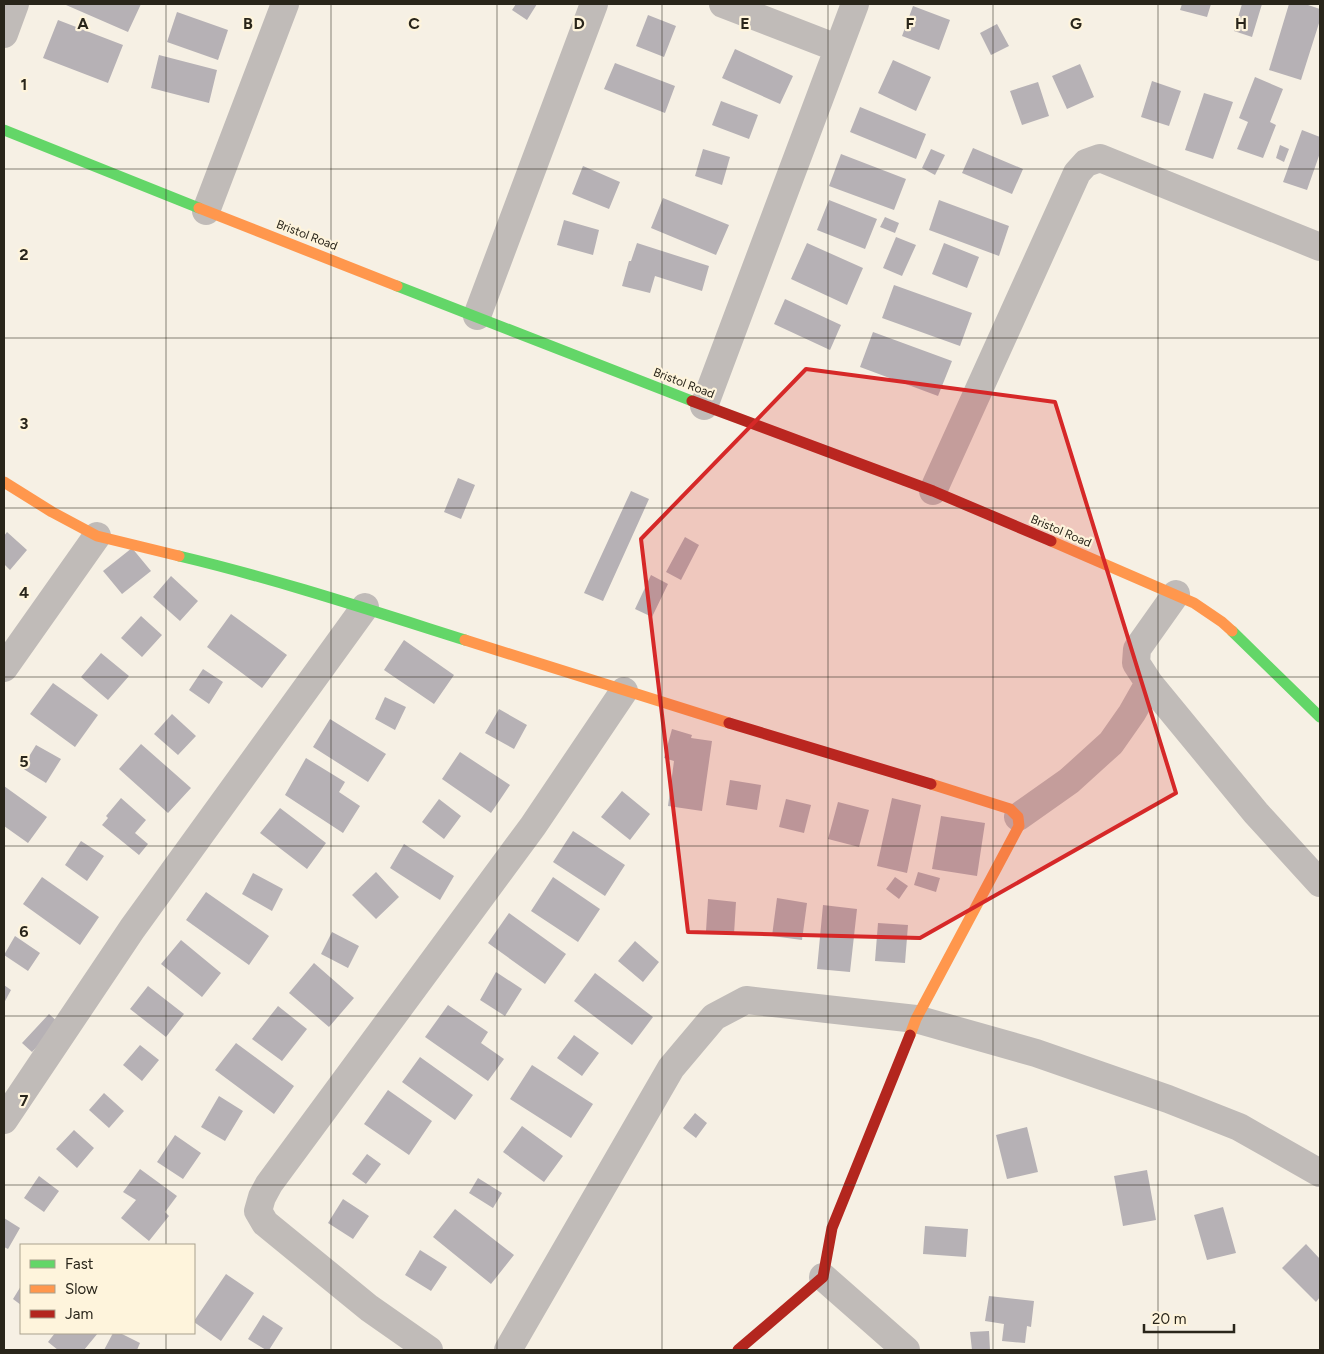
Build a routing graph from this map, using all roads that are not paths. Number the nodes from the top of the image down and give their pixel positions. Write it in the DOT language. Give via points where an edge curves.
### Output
graph roads {
  1 [pos="16,4"];
  2 [pos="285,4"];
  3 [pos="594,4"];
  4 [pos="723,4"];
  5 [pos="855,4"];
  6 [pos="4,34"];
  7 [pos="837,48"];
  8 [pos="4,130"];
  9 [pos="206,211"];
  10 [pos="1320,247"];
  11 [pos="477,316"];
  12 [pos="704,406"];
  13 [pos="4,482"];
  14 [pos="933,491"];
  15 [pos="97,536"];
  16 [pos="1176,594"];
  17 [pos="365,607"];
  18 [pos="4,668"];
  19 [pos="1149,683"];
  20 [pos="624,691"];
  21 [pos="1319,714"];
  22 [pos="1018,817"];
  23 [pos="1320,883"];
  24 [pos="916,1019"];
  25 [pos="4,1120"];
  26 [pos="1320,1173"];
  27 [pos="823,1277"];
  28 [pos="429,1350"];
  29 [pos="508,1350"];
  30 [pos="738,1350"];
  31 [pos="906,1350"];
  1 -- 6 [label="street"];
  2 -- 9 [label="street"];
  3 -- 11 [label="street"];
  4 -- 7 [label="street"];
  5 -- 7 [label="street"];
  7 -- 12 [label="street"];
  8 -- 9 [label="street, Bristol Road"];
  9 -- 11 [label="street, Bristol Road"];
  10 -- 14 [label="street" via="1100,158 1086,163 1077,173"];
  11 -- 12 [label="street, Bristol Road"];
  12 -- 14 [label="street, Bristol Road"];
  13 -- 15 [label="street"];
  14 -- 16 [label="street, Bristol Road"];
  15 -- 17 [label="street" via="239,570"];
  15 -- 18 [label="street"];
  16 -- 19 [label="street" via="1137,649 1136,663"];
  16 -- 21 [label="street, Bristol Road" via="1222,622"];
  17 -- 20 [label="street"];
  17 -- 25 [label="street" via="132,929"];
  19 -- 22 [label="street" via="1111,743 1069,781"];
  19 -- 23 [label="street" via="1256,813"];
  20 -- 22 [label="street" via="1000,805"];
  20 -- 28 [label="street" via="532,826 262,1197 258,1211 265,1223 369,1308"];
  22 -- 24 [label="street" via="1019,826"];
  24 -- 26 [label="street" via="1036,1053 1168,1099 1239,1127"];
  24 -- 27 [label="street" via="832,1228"];
  24 -- 29 [label="street" via="746,1000 714,1017 671,1068"];
  27 -- 30 [label="street"];
  27 -- 31 [label="street"];
}
